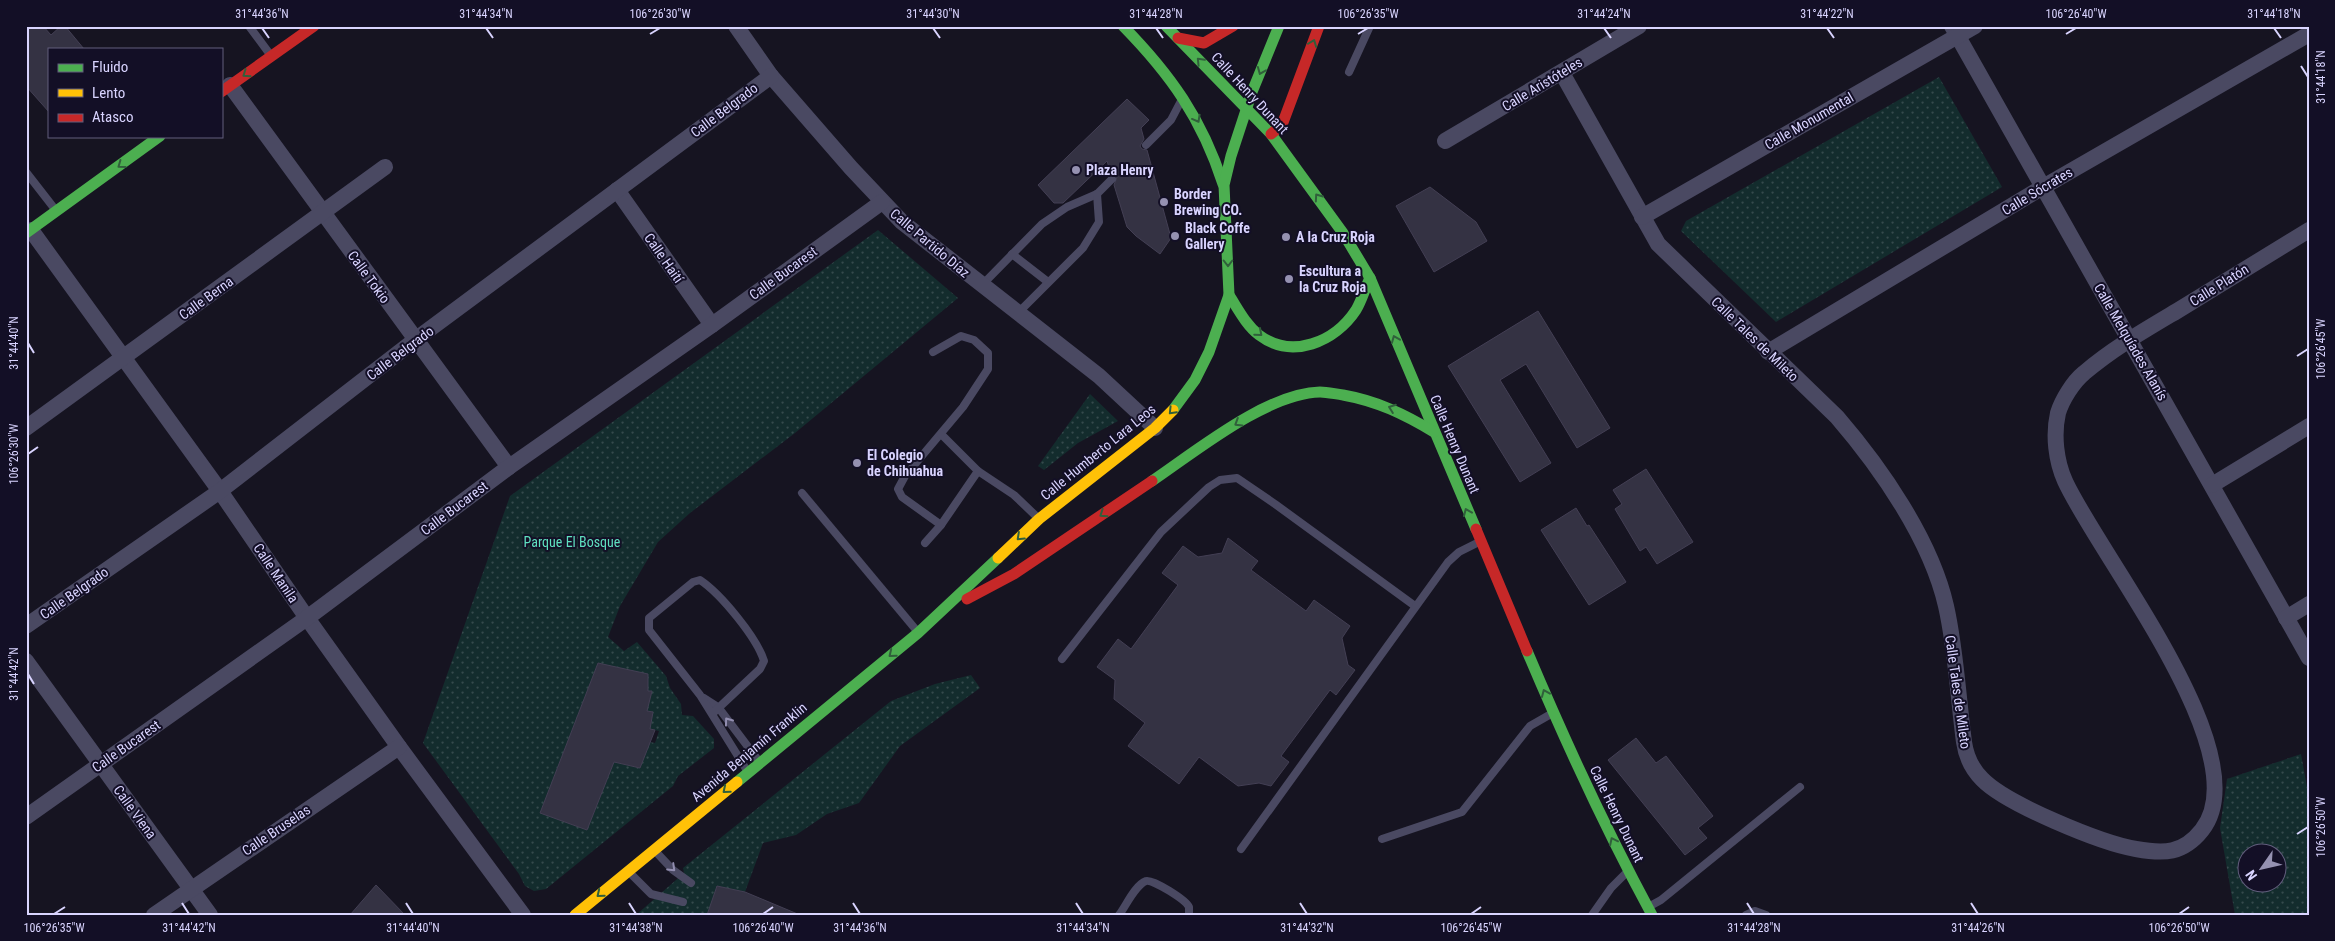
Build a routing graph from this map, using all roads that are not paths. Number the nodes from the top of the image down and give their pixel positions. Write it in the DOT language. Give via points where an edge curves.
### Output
graph roads {
  1 [pos="249,26"];
  2 [pos="314,26"];
  3 [pos="736,26"];
  4 [pos="1123,26"];
  5 [pos="1166,26"];
  6 [pos="1233,26"];
  7 [pos="1279,26"];
  8 [pos="1320,26"];
  9 [pos="1370,26"];
  10 [pos="1639,26"];
  11 [pos="1976,26"];
  12 [pos="1955,31"];
  13 [pos="2309,34"];
  14 [pos="1178,38"];
  15 [pos="271,57"];
  16 [pos="1349,72"];
  17 [pos="1562,73"];
  18 [pos="770,76"];
  19 [pos="226,89"];
  20 [pos="1184,94"];
  21 [pos="1247,109"];
  22 [pos="1271,134"];
  23 [pos="157,138"];
  24 [pos="1445,142"];
  25 [pos="1146,146"];
  26 [pos="385,168"];
  27 [pos="26,172"];
  28 [pos="1112,179"];
  29 [pos="1224,185"];
  30 [pos="2043,187"];
  31 [pos="617,190"];
  32 [pos="1097,194"];
  33 [pos="882,202"];
  34 [pos="57,212"];
  35 [pos="322,214"];
  36 [pos="1642,216"];
  37 [pos="2309,230"];
  38 [pos="28,232"];
  39 [pos="1012,254"];
  40 [pos="1370,278"];
  41 [pos="1048,282"];
  42 [pos="981,285"];
  43 [pos="1228,295"];
  44 [pos="1017,314"];
  45 [pos="712,325"];
  46 [pos="415,340"];
  47 [pos="2130,340"];
  48 [pos="933,352"];
  49 [pos="1768,352"];
  50 [pos="122,359"];
  51 [pos="2309,426"];
  52 [pos="26,428"];
  53 [pos="1155,428"];
  54 [pos="1434,432"];
  55 [pos="941,434"];
  56 [pos="509,467"];
  57 [pos="978,470"];
  58 [pos="2212,485"];
  59 [pos="220,491"];
  60 [pos="802,493"];
  61 [pos="1040,519"];
  62 [pos="941,525"];
  63 [pos="1480,542"];
  64 [pos="925,543"];
  65 [pos="2309,604"];
  66 [pos="1415,606"];
  67 [pos="943,612"];
  68 [pos="306,618"];
  69 [pos="2286,618"];
  70 [pos="26,626"];
  71 [pos="918,633"];
  72 [pos="2309,658"];
  73 [pos="1062,659"];
  74 [pos="26,661"];
  75 [pos="700,695"];
  76 [pos="718,708"];
  77 [pos="1553,712"];
  78 [pos="712,714"];
  79 [pos="399,747"];
  80 [pos="760,762"];
  81 [pos="100,764"];
  82 [pos="748,772"];
  83 [pos="1800,787"];
  84 [pos="26,817"];
  85 [pos="1382,839"];
  86 [pos="1241,848"];
  87 [pos="655,851"];
  88 [pos="1628,871"];
  89 [pos="628,872"];
  90 [pos="691,884"];
  91 [pos="190,889"];
  92 [pos="683,902"];
  93 [pos="1650,911"];
  94 [pos="154,915"];
  95 [pos="210,915"];
  96 [pos="523,915"];
  97 [pos="575,915"];
  98 [pos="1119,915"];
  99 [pos="1189,915"];
  100 [pos="1592,915"];
  101 [pos="1746,915"];
  102 [pos="1766,915"];
  1 -- 15 [label="lane"];
  2 -- 15 [label="main road"];
  3 -- 18 [label="street, Calle Partido Díaz"];
  4 -- 20 [label="main road"];
  5 -- 14 [label="main road, Calle Henry Dunant"];
  6 -- 14 [label="main road" via="1204,43"];
  7 -- 21 [label="main road, Calle Humberto Lara Leos, one-way"];
  22 -- 8 [label="main road, one-way" via="1282,124"];
  9 -- 16 [label="lane"];
  10 -- 17 [label="street, Calle Aristóteles"];
  11 -- 12 [label="street, Calle Monumental"];
  12 -- 30 [label="street, Calle Melquíades Alanís"];
  12 -- 36 [label="street, Calle Monumental"];
  13 -- 30 [label="street, Calle Sócrates"];
  21 -- 14 [label="main road, Calle Henry Dunant, one-way"];
  15 -- 19 [label="main road, one-way"];
  17 -- 24 [label="street, Calle Aristóteles"];
  17 -- 36 [label="street, Calle Tales de Mileto"];
  18 -- 31 [label="street, Calle Belgrado"];
  18 -- 33 [label="street, Calle Partido Díaz"];
  19 -- 35 [label="street, Calle Tokio"];
  20 -- 25 [label="lane" via="1171,120"];
  20 -- 29 [label="main road, one-way" via="1214,154"];
  21 -- 22 [label="main road, Calle Henry Dunant"];
  21 -- 29 [label="main road, Calle Humberto Lara Leos"];
  40 -- 22 [label="main road, Calle Henry Dunant, one-way" via="1343,232"];
  23 -- 34 [label="main road, one-way"];
  26 -- 35 [label="street, Calle Berna"];
  27 -- 34 [label="lane"];
  28 -- 32 [label="lane"];
  29 -- 43 [label="main road, Calle Humberto Lara Leos, one-way"];
  30 -- 47 [label="street, Calle Melquíades Alanís"];
  30 -- 49 [label="street, Calle Sócrates"];
  31 -- 45 [label="street, Calle Haití"];
  31 -- 46 [label="street, Calle Belgrado"];
  32 -- 39 [label="lane" via="1067,207 1042,224"];
  32 -- 41 [label="lane" via="1099,222 1083,248"];
  33 -- 42 [label="street, Calle Partido Díaz"];
  33 -- 45 [label="street, Calle Bucarest"];
  34 -- 38 [label="main road"];
  35 -- 46 [label="street, Calle Tokio"];
  35 -- 50 [label="street, Calle Berna"];
  36 -- 49 [label="street, Calle Tales de Mileto" via="1658,244"];
  37 -- 47 [label="street, Calle Platón"];
  38 -- 50 [label="street, Calle Manila"];
  39 -- 41 [label="lane"];
  39 -- 42 [label="lane"];
  43 -- 40 [label="main road, one-way" via="1260,336 1277,345 1298,348 1322,342 1339,330 1356,310"];
  54 -- 40 [label="main road, Calle Henry Dunant, one-way"];
  41 -- 44 [label="lane"];
  42 -- 44 [label="street, Calle Partido Díaz"];
  43 -- 53 [label="main road, Calle Humberto Lara Leos, one-way" via="1209,352 1195,380"];
  44 -- 53 [label="street, Calle Partido Díaz" via="1099,376"];
  45 -- 56 [label="street, Calle Bucarest"];
  46 -- 56 [label="street, Calle Tokio"];
  46 -- 59 [label="street, Calle Belgrado"];
  47 -- 49 [label="street, Calle Tales de Mileto" via="2082,375 2059,411 2056,430 2064,478 2082,515 2178,673 2211,755 2216,780 2215,804 2208,822 2187,845 2168,853 2117,846 2014,802 1994,790 1973,768 1966,755 1946,605 1924,548 1888,484 1863,448 1837,418"];
  47 -- 58 [label="street, Calle Melquíades Alanís"];
  48 -- 55 [label="lane" via="961,336 974,340 988,353 988,369"];
  50 -- 52 [label="street, Calle Berna"];
  50 -- 59 [label="street, Calle Manila"];
  51 -- 58 [label="street"];
  53 -- 61 [label="main road, Calle Humberto Lara Leos"];
  63 -- 54 [label="main road, Calle Henry Dunant, one-way"];
  54 -- 67 [label="main road, one-way" via="1403,413 1367,399 1320,392 1291,397 1240,421 1014,574"];
  55 -- 57 [label="lane"];
  55 -- 62 [label="lane" via="898,489 902,497"];
  56 -- 68 [label="street, Calle Bucarest"];
  57 -- 61 [label="lane" via="1014,495"];
  57 -- 62 [label="lane"];
  58 -- 69 [label="street, Calle Melquíades Alanís"];
  59 -- 68 [label="street, Calle Manila"];
  59 -- 70 [label="street, Calle Belgrado"];
  60 -- 71 [label="lane"];
  61 -- 67 [label="main road, Calle Humberto Lara Leos, one-way"];
  62 -- 64 [label="lane"];
  63 -- 66 [label="lane" via="1459,552 1448,562"];
  77 -- 63 [label="main road, Calle Henry Dunant, one-way"];
  65 -- 69 [label="street"];
  66 -- 73 [label="lane" via="1275,504 1237,478 1229,478 1209,487 1161,532"];
  66 -- 86 [label="lane"];
  67 -- 71 [label="main road, Avenida Benjamín Franklin"];
  68 -- 79 [label="street, Calle Manila"];
  68 -- 81 [label="street, Calle Bucarest"];
  69 -- 72 [label="street, Calle Melquíades Alanís"];
  71 -- 80 [label="main road, Avenida Benjamín Franklin, one-way"];
  74 -- 81 [label="street, Calle Viena"];
  75 -- 76 [label="lane"];
  75 -- 76 [label="lane" via="648,624 650,618 693,582 700,580 737,617 764,661 760,669"];
  75 -- 78 [label="lane"];
  76 -- 78 [label="lane"];
  80 -- 76 [label="lane, one-way"];
  77 -- 85 [label="lane" via="1530,726 1462,812"];
  88 -- 77 [label="main road, Calle Henry Dunant, one-way"];
  78 -- 82 [label="lane"];
  79 -- 91 [label="street, Calle Bruselas"];
  79 -- 96 [label="street, Calle Manila"];
  80 -- 82 [label="main road, Avenida Benjamín Franklin"];
  81 -- 84 [label="street, Calle Bucarest"];
  81 -- 91 [label="street, Calle Viena"];
  82 -- 87 [label="main road, Avenida Benjamín Franklin, one-way"];
  83 -- 93 [label="lane"];
  87 -- 89 [label="main road, Avenida Benjamín Franklin"];
  87 -- 90 [label="lane, one-way"];
  88 -- 93 [label="main road, Calle Henry Dunant"];
  88 -- 100 [label="lane"];
  89 -- 92 [label="lane" via="650,894"];
  89 -- 97 [label="main road, Avenida Benjamín Franklin, one-way"];
  91 -- 94 [label="street, Calle Bruselas"];
  91 -- 95 [label="street, Calle Viena"];
  98 -- 99 [label="lane" via="1140,886 1146,881 1153,881 1185,902"];
  101 -- 102 [label="lane" via="1755,911"];
}
